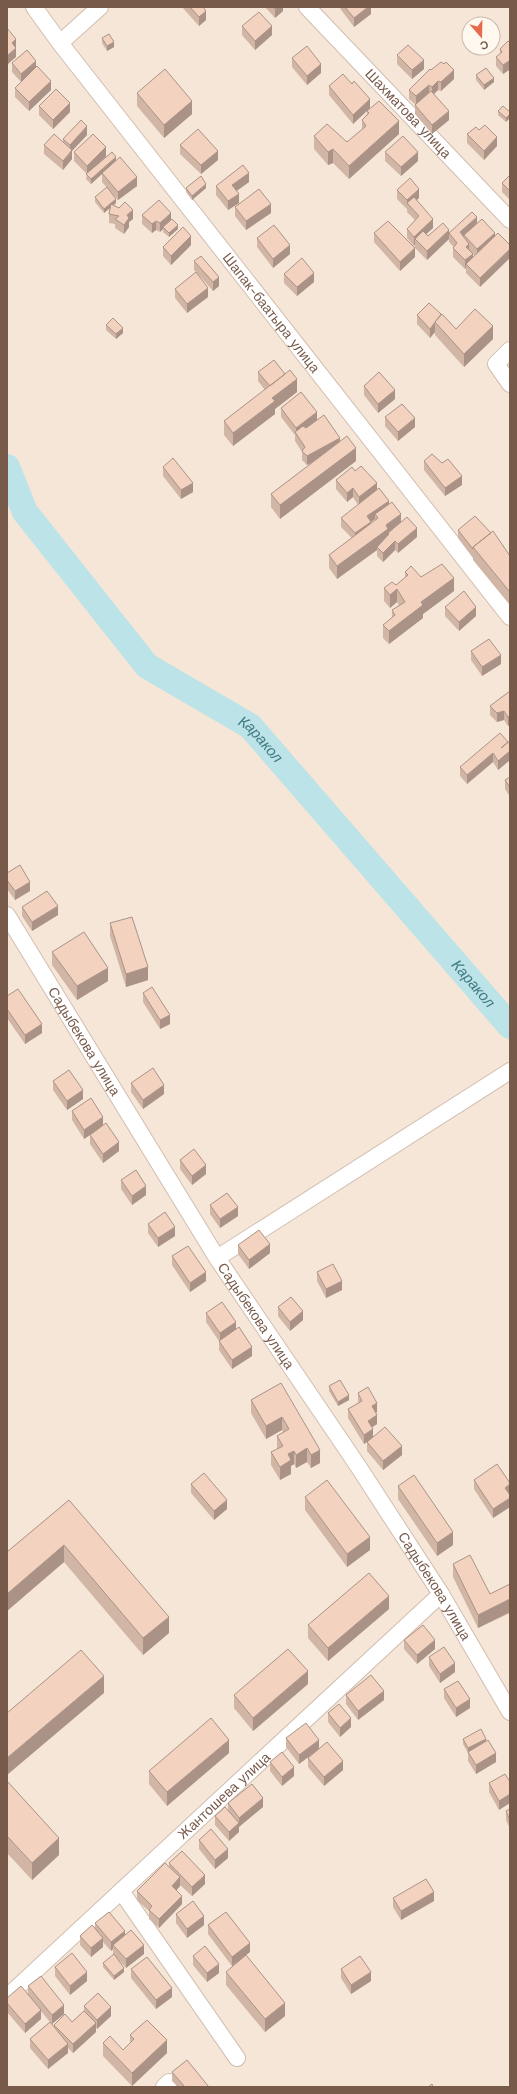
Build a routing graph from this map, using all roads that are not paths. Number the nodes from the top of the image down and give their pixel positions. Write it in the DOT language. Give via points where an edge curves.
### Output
graph roads {
  1 [pos="34,7"];
  2 [pos="100,7"];
  3 [pos="307,7"];
  4 [pos="60,43"];
  5 [pos="510,220"];
  6 [pos="510,350"];
  7 [pos="510,384"];
  8 [pos="510,616"];
  9 [pos="7,915"];
  10 [pos="510,1072"];
  11 [pos="217,1258"];
  12 [pos="441,1594"];
  13 [pos="510,1712"];
  14 [pos="121,1891"];
  15 [pos="7,1997"];
  16 [pos="237,2058"];
  1 -- 4 [label="street, Шапак-баатыра улица"];
  2 -- 4 [label="street"];
  3 -- 5 [label="street, Шахматова улица"];
  4 -- 8 [label="street, Шапак-баатыра улица"];
  6 -- 7 [label="street" via="496,364"];
  9 -- 11 [label="street, Садыбекова улица"];
  10 -- 11 [label="street"];
  11 -- 12 [label="street, Садыбекова улица"];
  12 -- 13 [label="street, Садыбекова улица"];
  12 -- 14 [label="street, Жантошева улица"];
  14 -- 15 [label="street, Жантошева улица"];
  14 -- 16 [label="street"];
}
